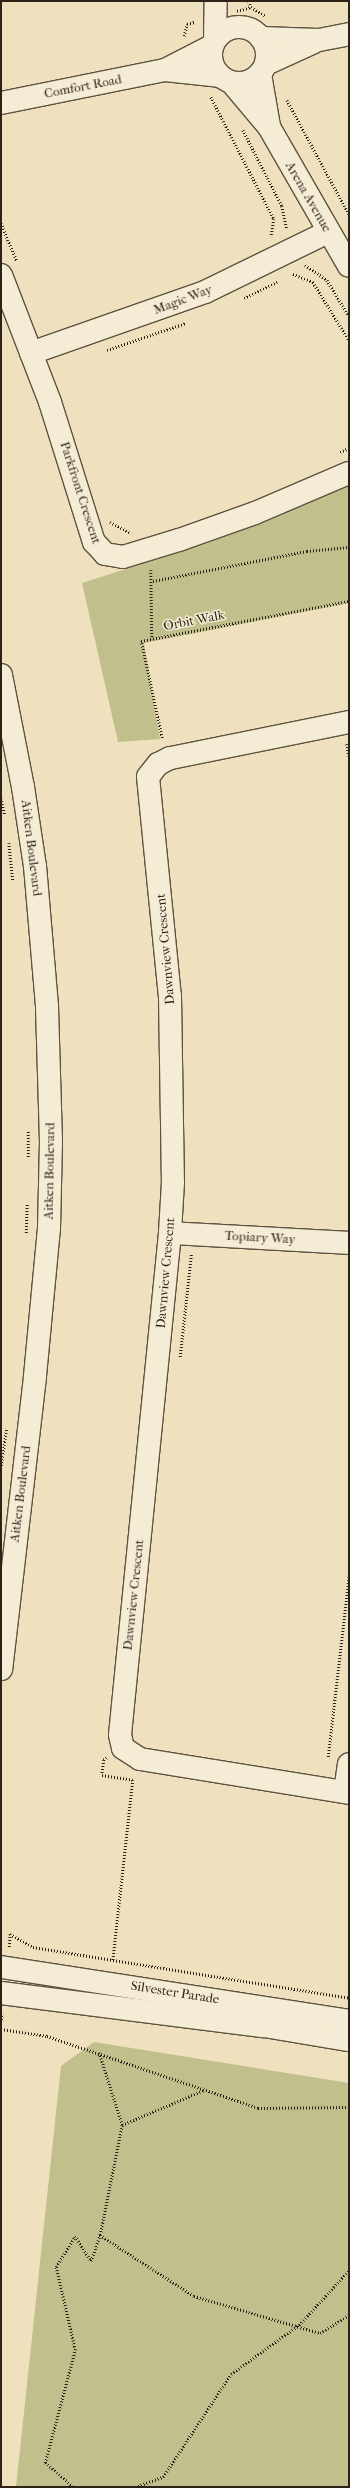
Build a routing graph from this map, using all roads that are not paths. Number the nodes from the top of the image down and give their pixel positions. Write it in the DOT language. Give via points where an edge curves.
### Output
graph roads {
  1 [pos="216,1"];
  2 [pos="227,1"];
  3 [pos="252,33"];
  4 [pos="349,34"];
  5 [pos="319,40"];
  6 [pos="214,43"];
  7 [pos="263,69"];
  8 [pos="165,70"];
  9 [pos="225,79"];
  10 [pos="1,103"];
  11 [pos="269,127"];
  12 [pos="328,232"];
  13 [pos="349,266"];
  14 [pos="10,270"];
  15 [pos="31,353"];
  16 [pos="349,473"];
  17 [pos="1,675"];
  18 [pos="349,722"];
  19 [pos="170,1232"];
  20 [pos="349,1243"];
  21 [pos="1,1669"];
  22 [pos="348,1780"];
  23 [pos="1,1967"];
  24 [pos="1,1993"];
  25 [pos="349,2021"];
  26 [pos="349,2040"];
  1 -- 6 [label="street"];
  2 -- 3 [label="street"];
  3 -- 5 [label="street"];
  3 -- 6 [label="street" via="228,30"];
  3 -- 7 [label="street" via="266,50"];
  4 -- 5 [label="street"];
  5 -- 7 [label="street"];
  6 -- 8 [label="street, Comfort Road"];
  6 -- 9 [label="street" via="212,62"];
  7 -- 9 [label="street" via="247,82"];
  7 -- 11 [label="street, Arena Avenue"];
  8 -- 9 [label="street, Comfort Road"];
  8 -- 10 [label="street, Comfort Road"];
  9 -- 11 [label="street, Arena Avenue"];
  11 -- 12 [label="street, Arena Avenue"];
  12 -- 13 [label="street, Arena Avenue"];
  12 -- 15 [label="street, Magic Way" via="198,295"];
  14 -- 15 [label="street, Parkfront Crescent"];
  15 -- 16 [label="street, Parkfront Crescent" via="50,402 96,547 105,554 117,558 146,551 255,513"];
  17 -- 21 [label="street, Aitken Boulevard" via="23,787 35,873 48,1007 51,1141 49,1228 35,1377"];
  18 -- 19 [label="street, Dawnview Crescent" via="168,748 148,777 161,888 170,1004 174,1126"];
  19 -- 20 [label="street, Topiary Way"];
  19 -- 22 [label="street, Dawnview Crescent" via="121,1740 127,1752 140,1759"];
  23 -- 25 [label="street, Silvester Parade"];
  24 -- 26 [label="street, Silvester Parade" via="264,2026"];
}
